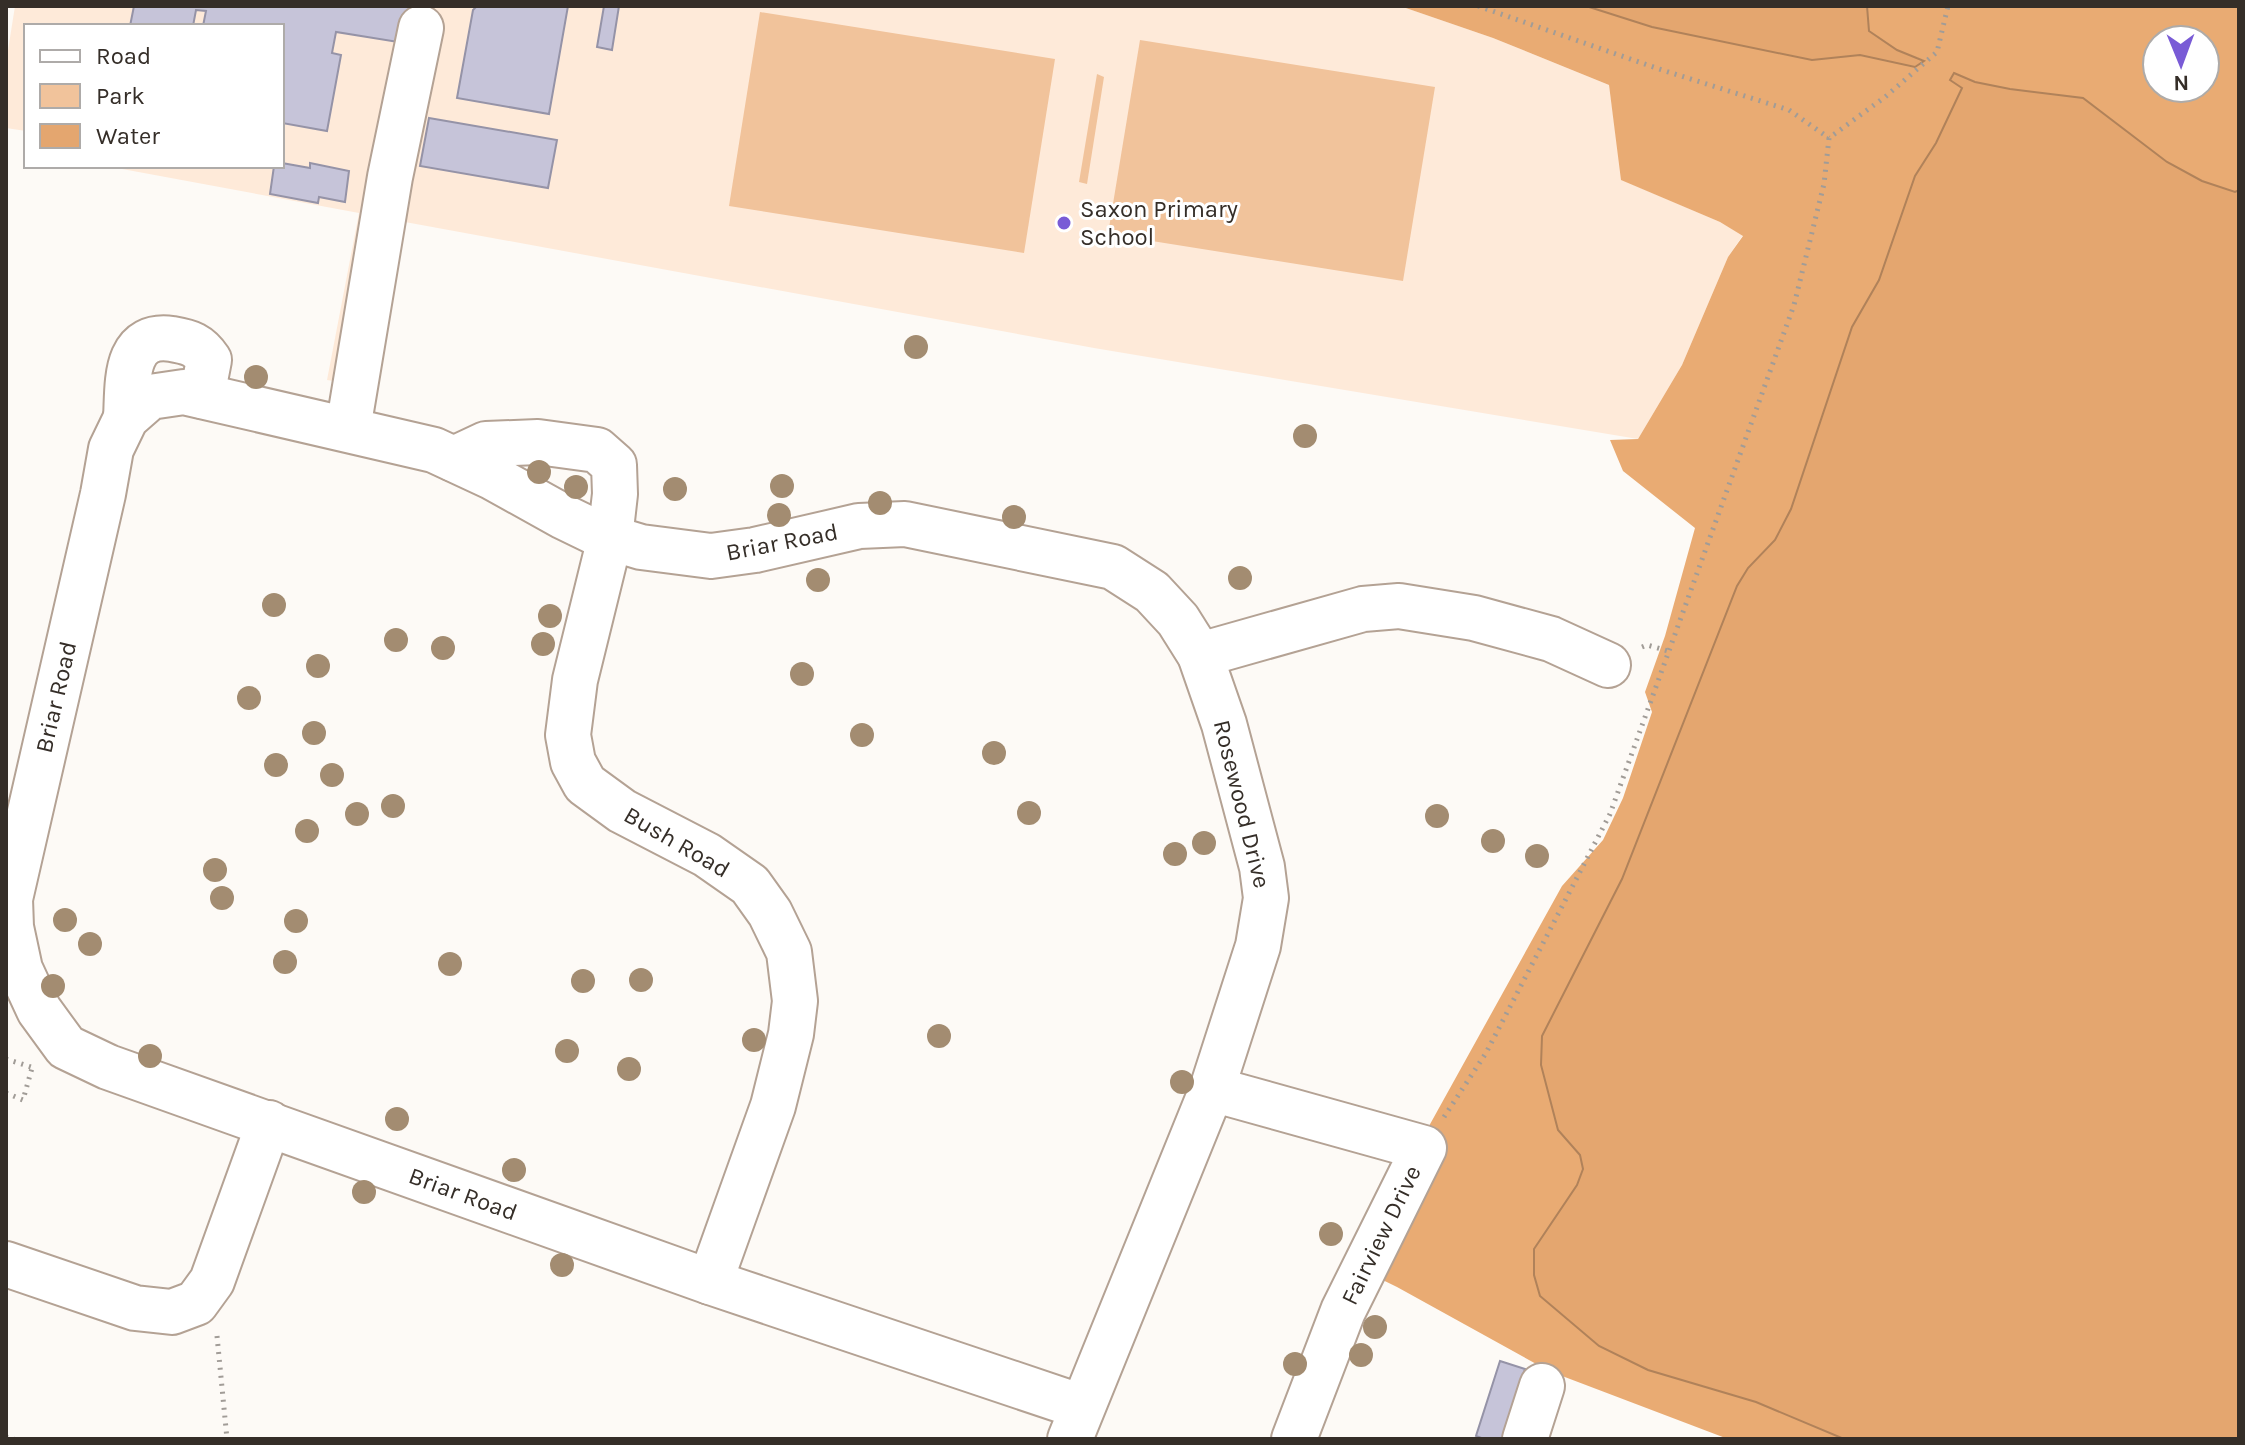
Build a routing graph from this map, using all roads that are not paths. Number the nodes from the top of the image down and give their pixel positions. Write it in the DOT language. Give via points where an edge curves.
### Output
graph roads {
  1 [pos="421,28"];
  2 [pos="202,396"];
  3 [pos="126,418"];
  4 [pos="348,429"];
  5 [pos="454,459"];
  6 [pos="610,538"];
  7 [pos="1200,655"];
  8 [pos="1608,665"];
  9 [pos="1212,1089"];
  10 [pos="269,1123"];
  11 [pos="6,1264"];
  12 [pos="710,1282"];
  13 [pos="1542,1386"];
  14 [pos="1076,1423"];
  15 [pos="1294,1439"];
  16 [pos="1525,1439"];
  1 -- 4 [label="street"];
  2 -- 3 [label="street, Briar Road" via="184,392 150,397"];
  2 -- 3 [label="street" via="209,360 201,348 158,337 138,347 130,366"];
  2 -- 4 [label="street, Briar Road"];
  3 -- 10 [label="street, Briar Road" via="111,449 18,857 11,927 20,969 39,1010 66,1047 108,1067"];
  4 -- 5 [label="street, Briar Road"];
  5 -- 6 [label="street, Briar Road"];
  5 -- 6 [label="street, Bush Road" via="486,444 538,442 597,450 614,465"];
  6 -- 7 [label="street, Briar Road" via="711,556 859,526 905,524 966,536 1113,567 1152,592"];
  6 -- 12 [label="street, Bush Road" via="575,680 568,735 573,762 585,784 622,811 707,855 750,885 789,952 795,1001 791,1034 773,1106"];
  7 -- 8 [label="street" via="1363,609 1399,606 1474,618 1551,639"];
  7 -- 9 [label="street, Rosewood Drive" via="1224,724 1266,898 1258,946"];
  9 -- 14 [label="street, Rosewood Drive"];
  9 -- 15 [label="street, Fairview Drive" via="1424,1148 1343,1311"];
  10 -- 11 [label="street" via="212,1281 196,1303 172,1312 135,1308"];
  10 -- 12 [label="street, Briar Road"];
  12 -- 14 [label="street, Briar Road"];
  13 -- 16 [label="street"];
}
